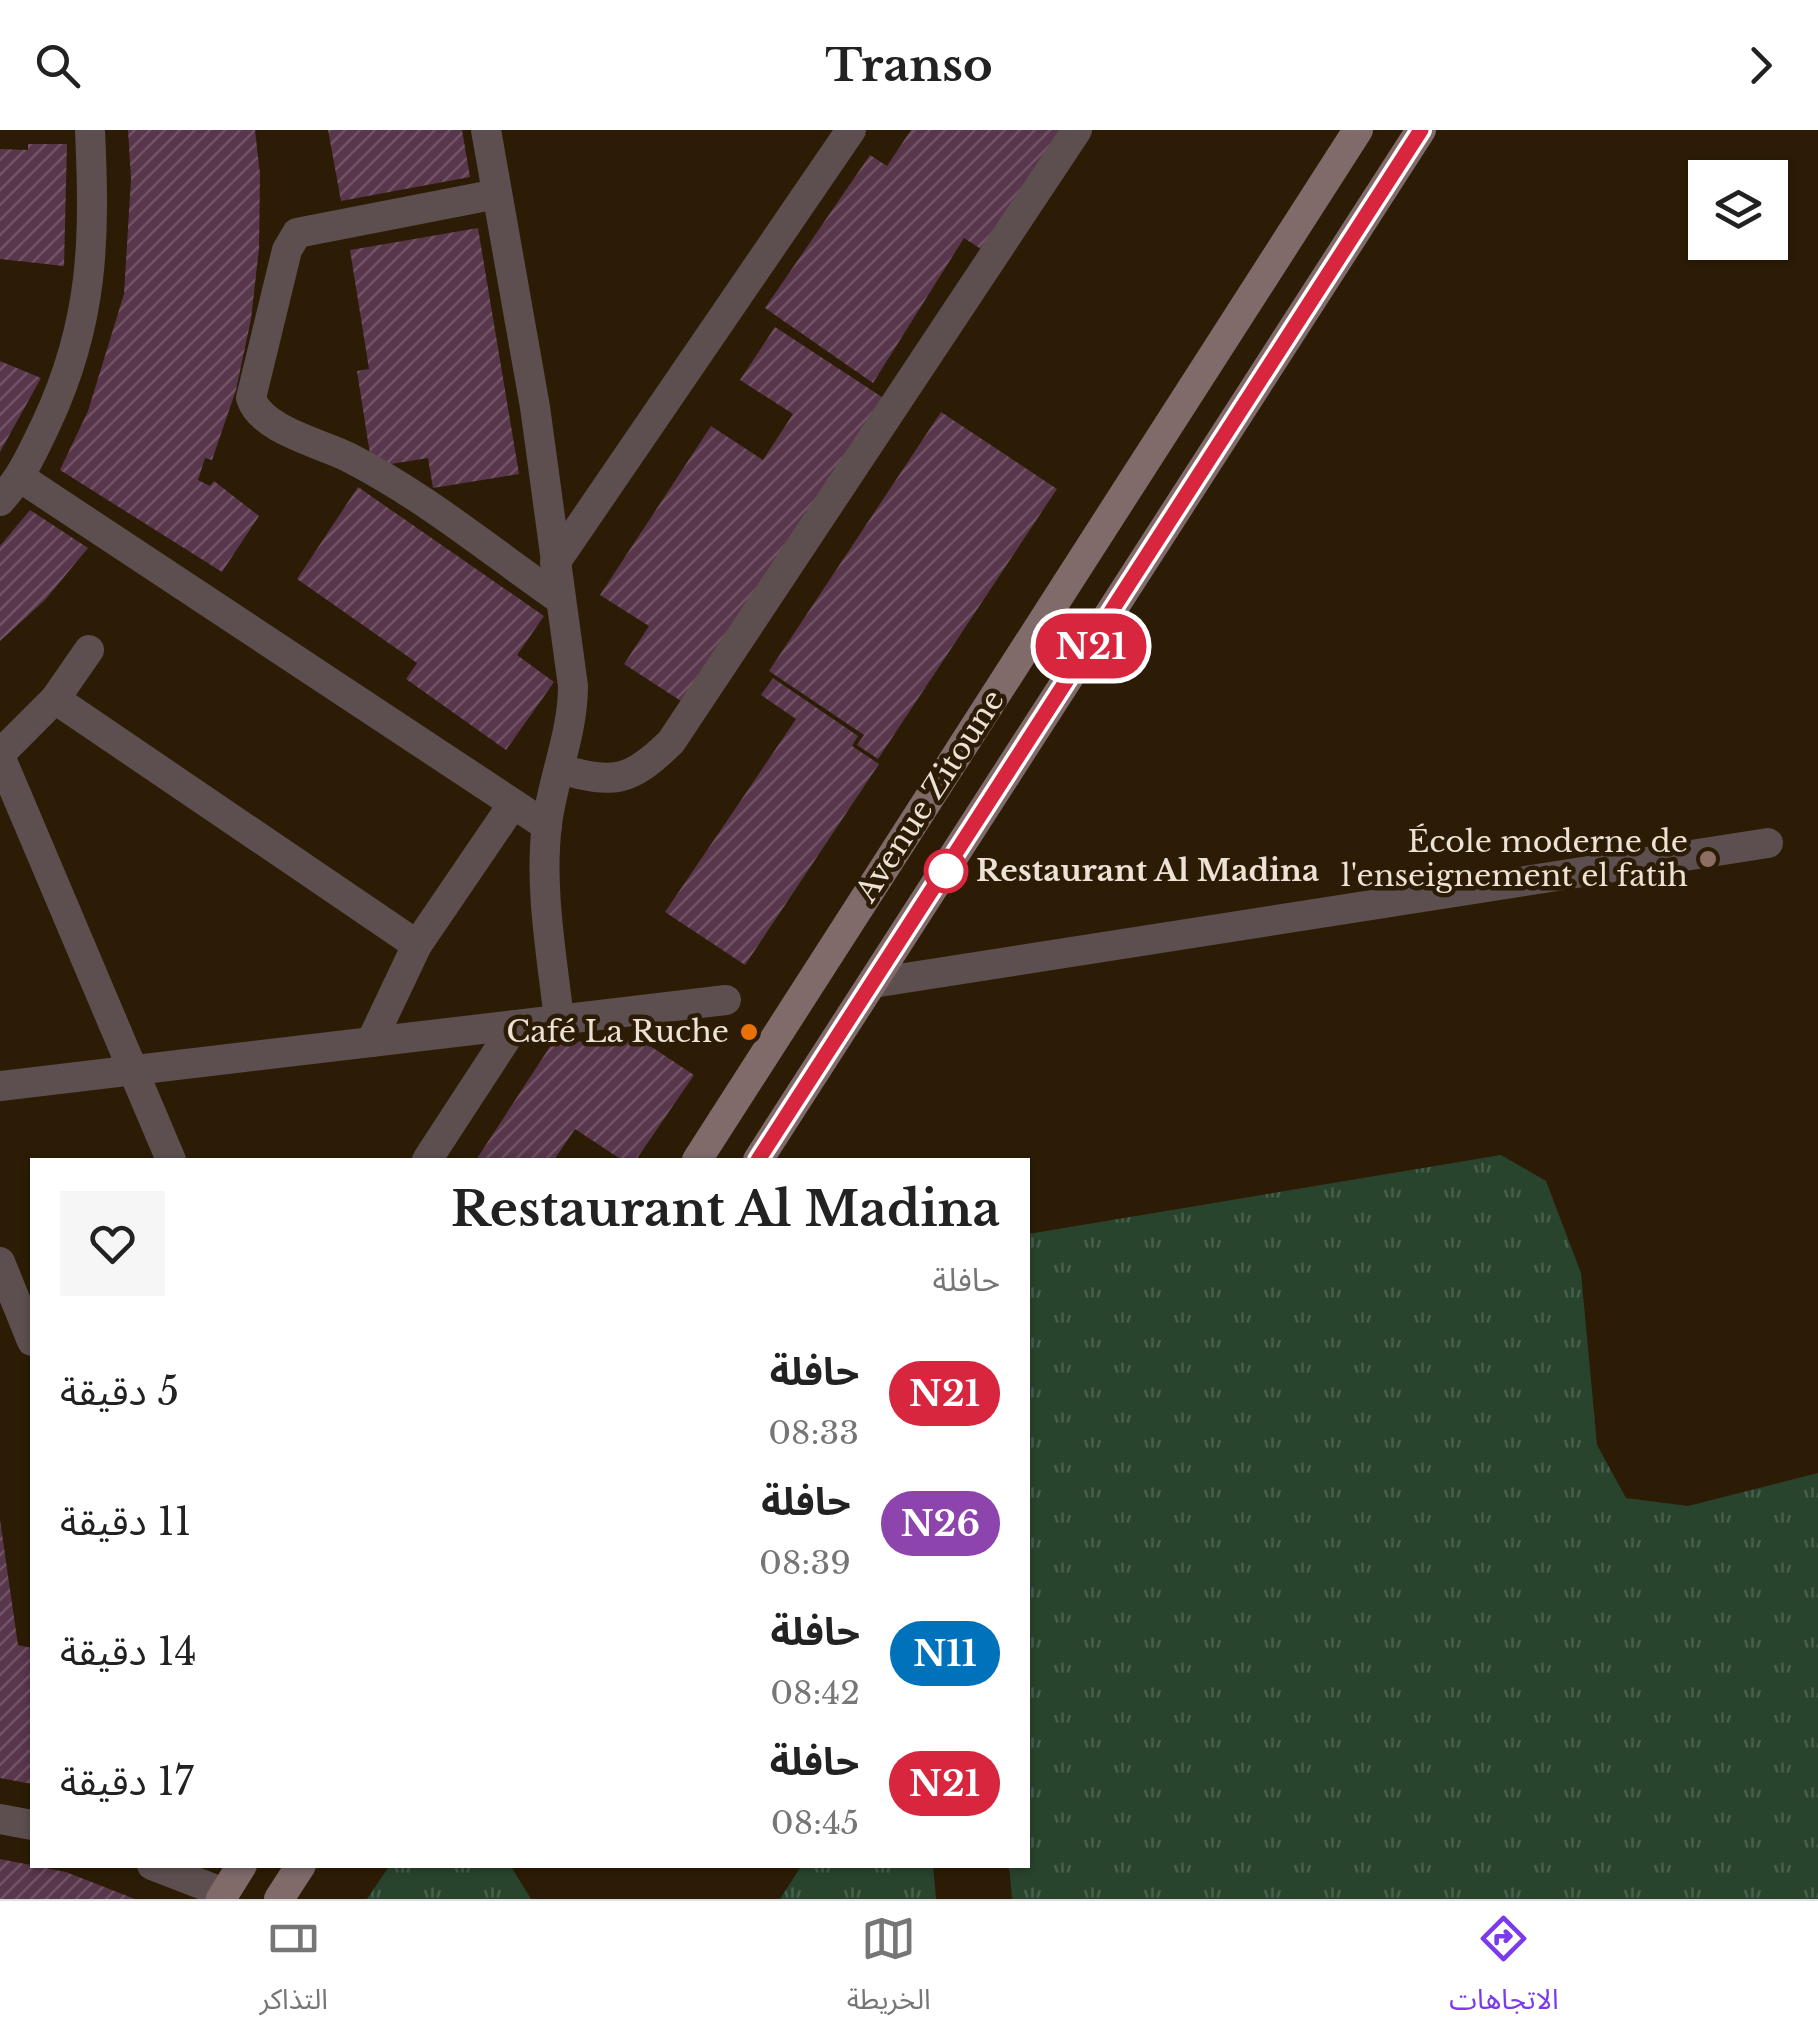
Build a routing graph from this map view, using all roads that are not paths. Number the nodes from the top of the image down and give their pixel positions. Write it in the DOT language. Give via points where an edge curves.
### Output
graph roads {
  1 [pos="90,130"];
  2 [pos="486,130"];
  3 [pos="851,130"];
  4 [pos="1077,130"];
  5 [pos="1358,130"];
  6 [pos="1421,130"];
  7 [pos="497,194"];
  8 [pos="21,478"];
  9 [pos="0,501"];
  10 [pos="555,563"];
  11 [pos="561,600"];
  12 [pos="90,650"];
  13 [pos="55,698"];
  14 [pos="0,755"];
  15 [pos="559,769"];
  16 [pos="513,804"];
  17 [pos="546,826"];
  18 [pos="1768,843"];
  19 [pos="417,945"];
  20 [pos="873,983"];
  21 [pos="726,1000"];
  22 [pos="559,1020"];
  23 [pos="515,1025"];
  24 [pos="371,1042"];
  25 [pos="132,1070"];
  26 [pos="0,1086"];
  27 [pos="170,1158"];
  28 [pos="428,1158"];
  29 [pos="698,1158"];
  30 [pos="759,1158"];
  31 [pos="0,1262"];
  32 [pos="30,1336"];
  33 [pos="0,1819"];
  34 [pos="30,1825"];
  35 [pos="159,1868"];
  36 [pos="240,1868"];
  37 [pos="299,1868"];
  38 [pos="222,1896"];
  39 [pos="279,1899"];
  1 -- 8 [label="street" via="91,284 64,383"];
  2 -- 7 [label="street"];
  3 -- 10 [label="street"];
  4 -- 15 [label="street" via="672,742 624,778 604,781"];
  5 -- 29 [label="main road, Avenue Zitoune"];
  6 -- 20 [label="main road, Avenue Zitoune"];
  7 -- 10 [label="street"];
  7 -- 11 [label="street" via="297,233 287,250 251,398 267,419 352,459"];
  8 -- 9 [label="street"];
  8 -- 16 [label="street"];
  10 -- 11 [label="street"];
  11 -- 15 [label="street" via="573,716"];
  12 -- 13 [label="street"];
  13 -- 14 [label="street"];
  13 -- 19 [label="street"];
  14 -- 25 [label="street"];
  15 -- 17 [label="street"];
  16 -- 17 [label="street"];
  16 -- 19 [label="street"];
  17 -- 22 [label="street"];
  18 -- 20 [label="street"];
  19 -- 24 [label="street"];
  20 -- 30 [label="main road, Avenue Zitoune"];
  21 -- 22 [label="street"];
  22 -- 23 [label="street"];
  23 -- 24 [label="street"];
  23 -- 28 [label="street"];
  24 -- 25 [label="street"];
  25 -- 26 [label="street"];
  25 -- 27 [label="street"];
  31 -- 32 [label="street"];
  33 -- 34 [label="street"];
  35 -- 38 [label="street"];
  36 -- 38 [label="main road"];
  37 -- 39 [label="main road"];
}
